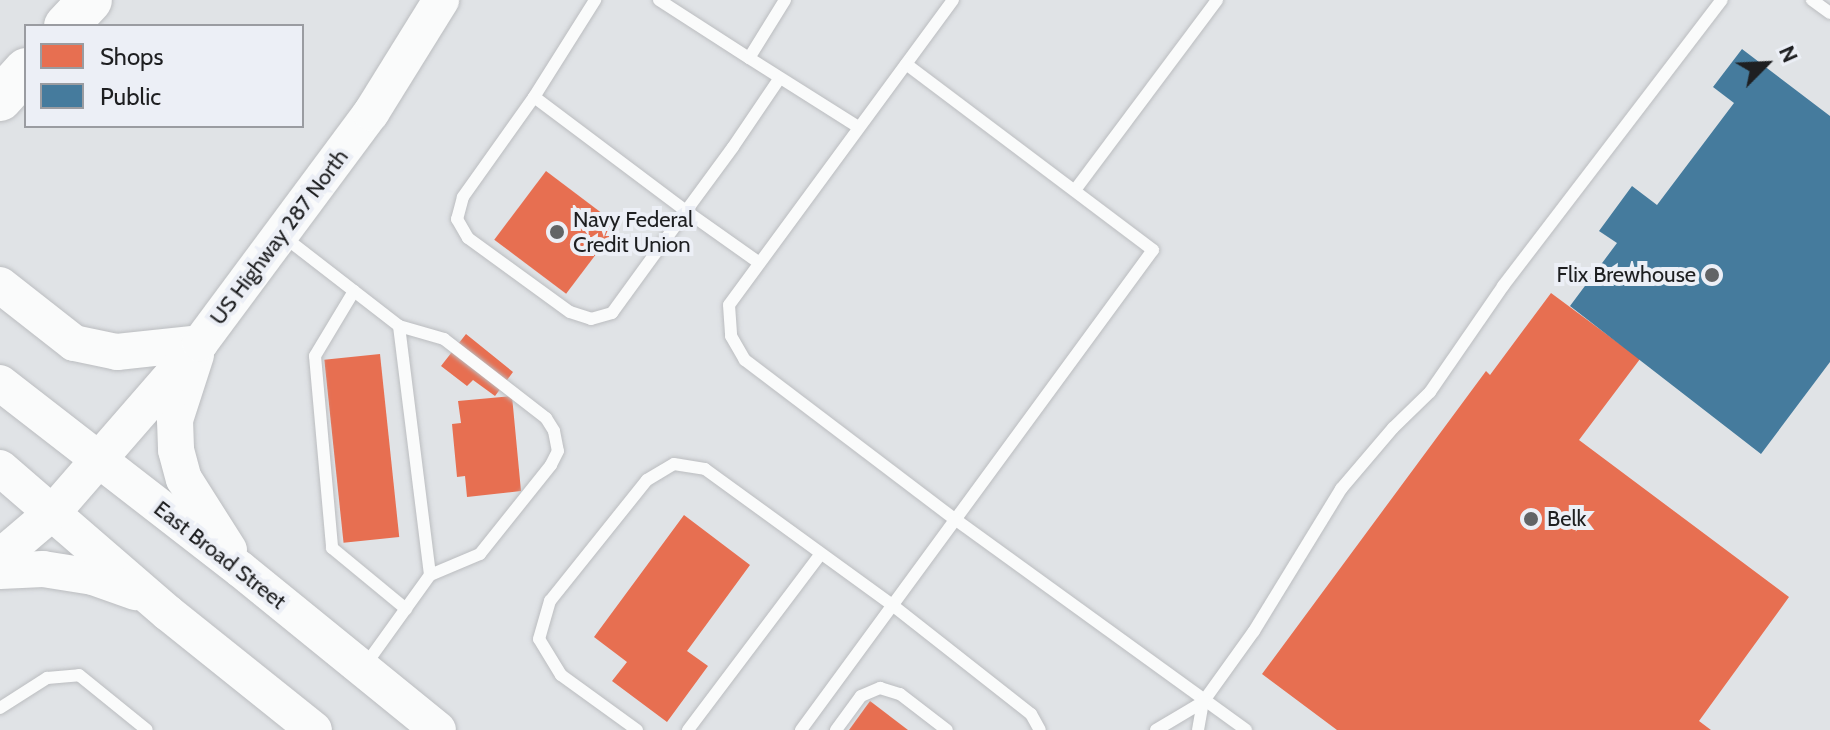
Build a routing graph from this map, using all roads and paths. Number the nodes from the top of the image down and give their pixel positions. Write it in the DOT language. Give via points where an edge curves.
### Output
graph roads {
  1 [pos="90,0"];
  2 [pos="441,0"];
  3 [pos="595,0"];
  4 [pos="659,0"];
  5 [pos="785,0"];
  6 [pos="953,0"];
  7 [pos="1217,0"];
  8 [pos="1722,0"];
  9 [pos="1812,0"];
  10 [pos="1830,13"];
  11 [pos="68,24"];
  12 [pos="749,58"];
  13 [pos="906,64"];
  14 [pos="24,72"];
  15 [pos="779,79"];
  16 [pos="534,97"];
  17 [pos="0,99"];
  18 [pos="858,127"];
  19 [pos="1075,190"];
  20 [pos="686,211"];
  21 [pos="281,235"];
  22 [pos="758,262"];
  23 [pos="0,285"];
  24 [pos="354,291"];
  25 [pos="399,326"];
  26 [pos="200,343"];
  27 [pos="0,383"];
  28 [pos="96,459"];
  29 [pos="0,468"];
  30 [pos="54,511"];
  31 [pos="956,520"];
  32 [pos="820,555"];
  33 [pos="0,557"];
  34 [pos="240,569"];
  35 [pos="0,571"];
  36 [pos="430,575"];
  37 [pos="154,599"];
  38 [pos="891,604"];
  39 [pos="406,609"];
  40 [pos="362,670"];
  41 [pos="1203,702"];
  42 [pos="0,708"];
  43 [pos="147,730"];
  44 [pos="314,730"];
  45 [pos="438,730"];
  46 [pos="637,730"];
  47 [pos="688,730"];
  48 [pos="801,730"];
  49 [pos="836,730"];
  50 [pos="947,730"];
  51 [pos="1040,730"];
  52 [pos="1156,730"];
  53 [pos="1198,730"];
  54 [pos="1246,730"];
  1 -- 11 [label="highway"];
  2 -- 21 [label="main road, US Highway 287 North" via="371,113"];
  3 -- 16 [label="lane"];
  4 -- 12 [label="lane"];
  5 -- 12 [label="lane"];
  6 -- 13 [label="lane"];
  7 -- 19 [label="lane"];
  8 -- 41 [label="lane" via="1503,286 1430,392 1341,489 1254,631"];
  9 -- 10 [label="lane"];
  12 -- 15 [label="lane"];
  13 -- 18 [label="lane"];
  13 -- 19 [label="lane"];
  14 -- 17 [label="highway"];
  15 -- 18 [label="lane"];
  15 -- 20 [label="lane"];
  16 -- 20 [label="lane"];
  16 -- 20 [label="lane" via="463,197 457,219 468,238 570,312 591,319 612,313"];
  18 -- 22 [label="lane"];
  19 -- 31 [label="lane" via="1153,250"];
  20 -- 22 [label="lane"];
  21 -- 24 [label="lane"];
  21 -- 26 [label="main road, US Highway 287 North"];
  22 -- 31 [label="lane" via="729,305 731,336 745,360"];
  23 -- 26 [label="main road" via="74,343 117,352"];
  24 -- 25 [label="lane"];
  24 -- 39 [label="lane" via="315,356 332,548"];
  25 -- 36 [label="lane"];
  25 -- 36 [label="lane" via="444,339 546,418 558,451 480,554"];
  26 -- 28 [label="main road, US Highway 287 North"];
  26 -- 34 [label="main road" via="175,420 176,450 184,479"];
  27 -- 28 [label="main road, East Broad Street"];
  28 -- 30 [label="main road, US Highway 287 North"];
  28 -- 34 [label="main road, East Broad Street"];
  29 -- 30 [label="main road"];
  30 -- 33 [label="main road, US Highway 287 North"];
  30 -- 37 [label="main road"];
  31 -- 38 [label="lane"];
  31 -- 41 [label="lane"];
  32 -- 38 [label="lane"];
  32 -- 46 [label="lane" via="705,469 674,464 647,480 550,601 539,639 561,675"];
  32 -- 47 [label="lane"];
  34 -- 40 [label="main road, East Broad Street"];
  35 -- 37 [label="main road" via="43,569 93,577"];
  36 -- 39 [label="lane"];
  37 -- 44 [label="main road"];
  38 -- 48 [label="lane"];
  38 -- 51 [label="lane" via="1031,714"];
  39 -- 40 [label="lane"];
  40 -- 45 [label="main road, East Broad Street"];
  41 -- 52 [label="lane"];
  41 -- 53 [label="lane"];
  41 -- 54 [label="lane"];
  42 -- 43 [label="lane" via="47,678 79,675"];
  49 -- 50 [label="lane" via="861,696 880,688 900,694"];
}
